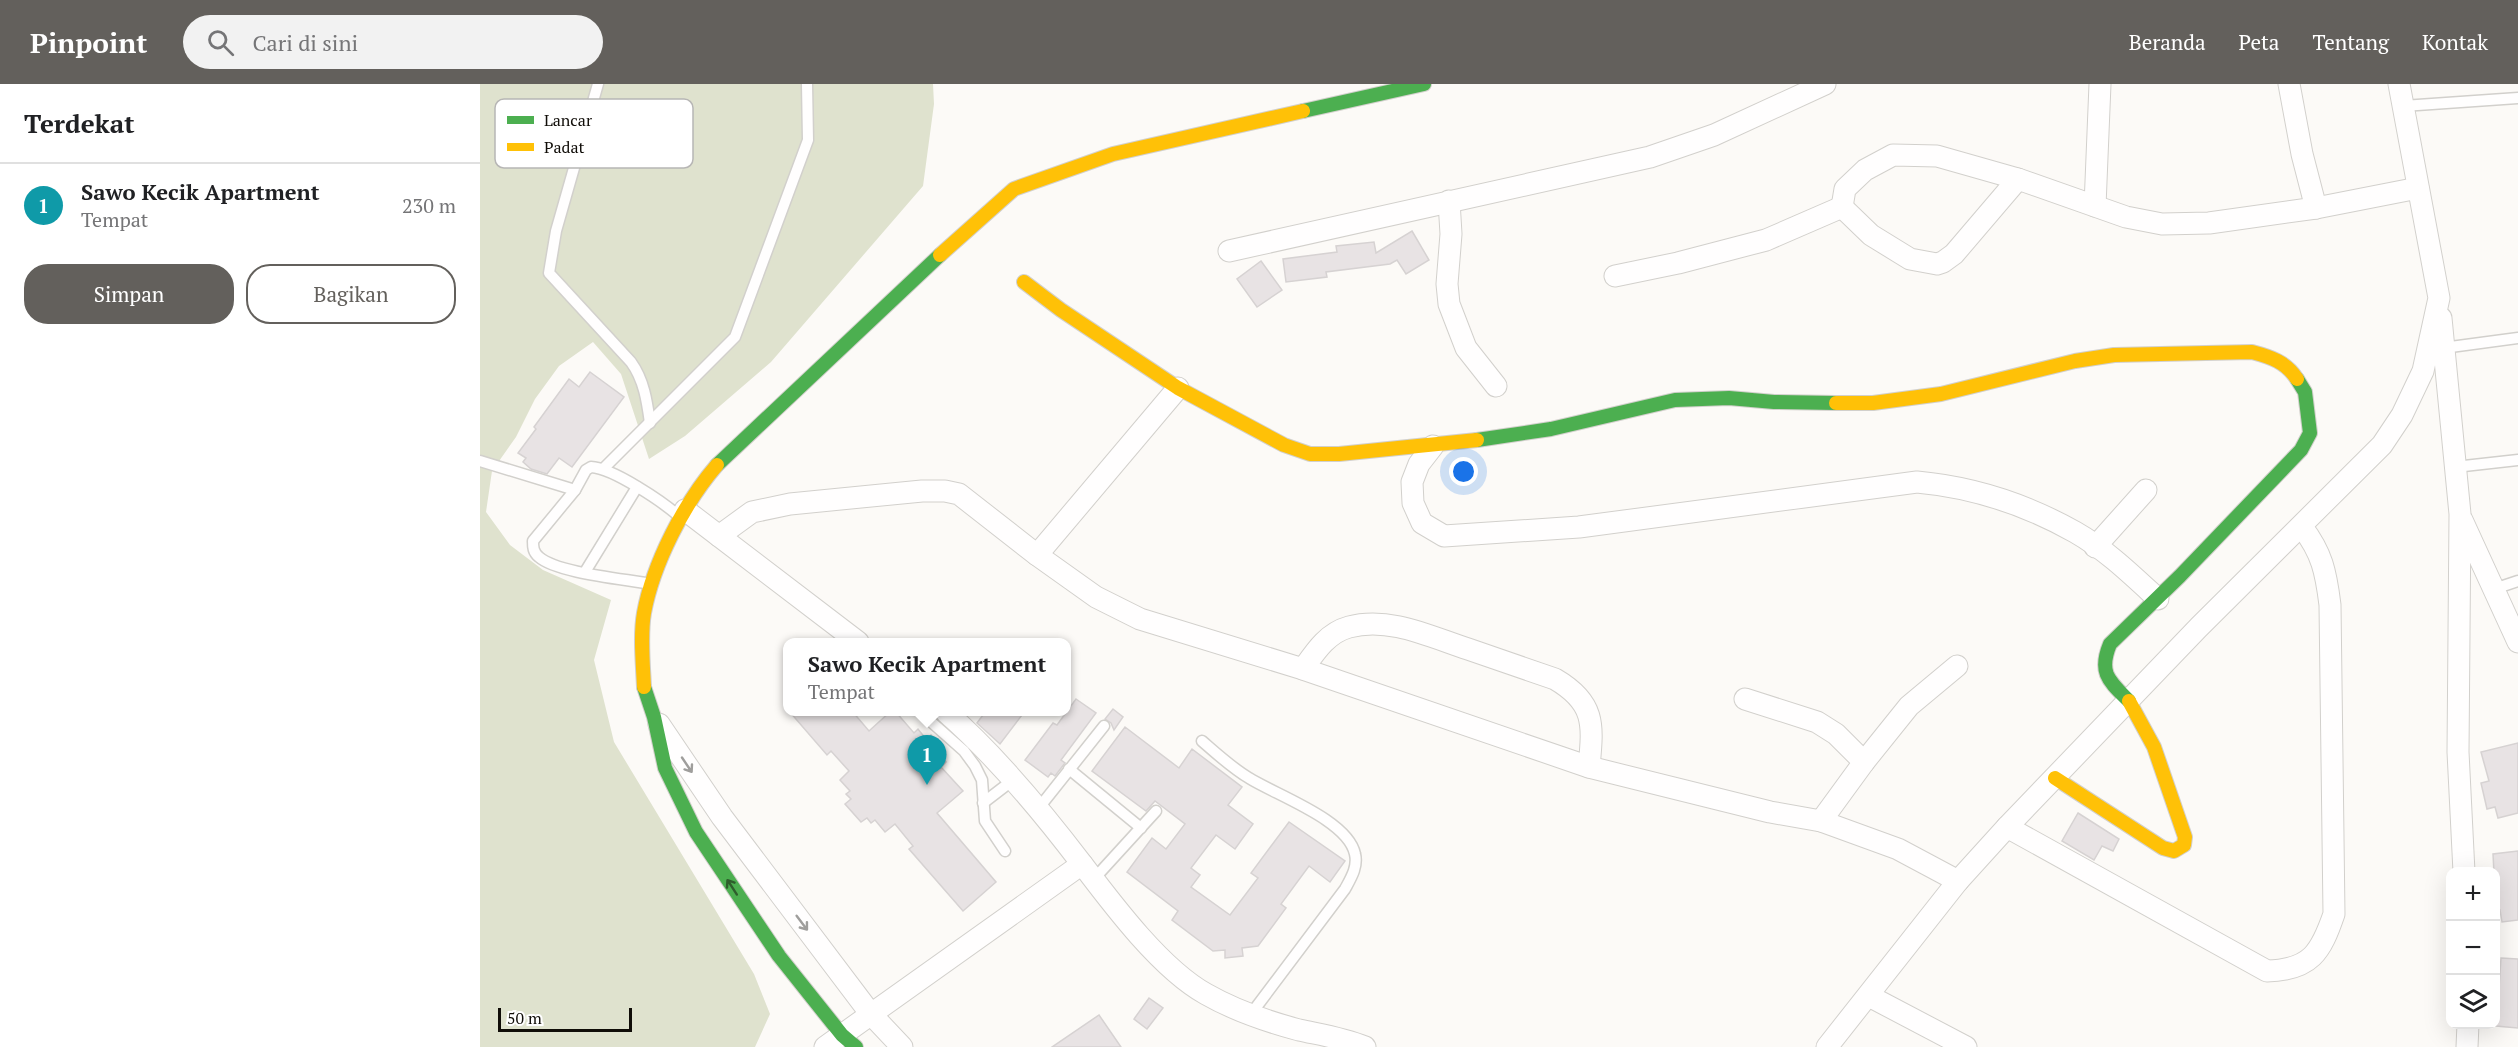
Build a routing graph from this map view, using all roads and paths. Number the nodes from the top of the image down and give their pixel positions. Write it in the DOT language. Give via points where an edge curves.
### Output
graph roads {
  1 [pos="598,84"];
  2 [pos="807,84"];
  3 [pos="1424,84"];
  4 [pos="1825,84"];
  5 [pos="2100,84"];
  6 [pos="2289,84"];
  7 [pos="2399,84"];
  8 [pos="2518,98"];
  9 [pos="594,99"];
  10 [pos="2403,106"];
  11 [pos="574,168"];
  12 [pos="2018,179"];
  13 [pos="2418,188"];
  14 [pos="1449,201"];
  15 [pos="2095,206"];
  16 [pos="1842,207"];
  17 [pos="2316,208"];
  18 [pos="1229,251"];
  19 [pos="1615,276"];
  20 [pos="1024,282"];
  21 [pos="2439,298"];
  22 [pos="2518,338"];
  23 [pos="2444,348"];
  24 [pos="1496,386"];
  25 [pos="1178,388"];
  26 [pos="650,423"];
  27 [pos="1433,446"];
  28 [pos="2518,460"];
  29 [pos="480,461"];
  30 [pos="2455,467"];
  31 [pos="603,469"];
  32 [pos="637,487"];
  33 [pos="575,490"];
  34 [pos="2146,490"];
  35 [pos="682,513"];
  36 [pos="2460,514"];
  37 [pos="2302,527"];
  38 [pos="719,536"];
  39 [pos="2095,547"];
  40 [pos="1037,555"];
  41 [pos="585,572"];
  42 [pos="2518,581"];
  43 [pos="652,584"];
  44 [pos="2494,589"];
  45 [pos="2158,599"];
  46 [pos="853,638"];
  47 [pos="2518,642"];
  48 [pos="1957,666"];
  49 [pos="1303,669"];
  50 [pos="1745,699"];
  51 [pos="2128,701"];
  52 [pos="926,716"];
  53 [pos="951,716"];
  54 [pos="654,717"];
  55 [pos="1104,726"];
  56 [pos="1202,741"];
  57 [pos="1864,762"];
  58 [pos="1589,767"];
  59 [pos="1070,770"];
  60 [pos="2055,778"];
  61 [pos="1012,780"];
  62 [pos="983,803"];
  63 [pos="1038,809"];
  64 [pos="1156,811"];
  65 [pos="1821,821"];
  66 [pos="2007,827"];
  67 [pos="1141,828"];
  68 [pos="1005,851"];
  69 [pos="2464,867"];
  70 [pos="1088,872"];
  71 [pos="1958,881"];
  72 [pos="1869,996"];
  73 [pos="870,1013"];
  74 [pos="1251,1014"];
  75 [pos="2468,1029"];
  76 [pos="849,1041"];
  77 [pos="825,1047"];
  78 [pos="902,1047"];
  79 [pos="1365,1047"];
  80 [pos="1827,1047"];
  81 [pos="1966,1047"];
  82 [pos="2467,1047"];
  1 -- 9 [label="lane"];
  2 -- 26 [label="lane" via="808,140 735,337"];
  3 -- 35 [label="street" via="1113,154 1014,189 723,458"];
  4 -- 14 [label="street" via="1714,135 1650,157"];
  5 -- 15 [label="street"];
  6 -- 17 [label="street"];
  7 -- 10 [label="street"];
  8 -- 10 [label="lane"];
  10 -- 13 [label="street"];
  11 -- 26 [label="lane" via="549,273 635,367 646,396"];
  12 -- 15 [label="street"];
  12 -- 16 [label="street" via="1937,156 1893,155 1865,170 1845,189"];
  12 -- 16 [label="street" via="1954,254 1936,264 1910,259 1871,235"];
  13 -- 17 [label="street"];
  13 -- 21 [label="street"];
  14 -- 18 [label="street"];
  14 -- 24 [label="street" via="1449,304 1466,348"];
  15 -- 17 [label="street" via="2162,224 2209,223"];
  16 -- 19 [label="street" via="1766,240"];
  20 -- 25 [label="street"];
  21 -- 23 [label="street"];
  21 -- 37 [label="street" via="2423,371 2402,415 2382,445"];
  22 -- 23 [label="lane"];
  23 -- 30 [label="street"];
  25 -- 27 [label="street" via="1284,445 1310,454"];
  25 -- 40 [label="street"];
  26 -- 31 [label="lane"];
  27 -- 39 [label="street" via="1419,464 1412,482 1413,503 1422,523 1444,536 1580,527 1917,482 1963,488 2017,505 2076,533"];
  27 -- 45 [label="street" via="1551,429 1675,400 1873,403 1941,394 2114,355 2252,352 2272,357 2291,370 2305,392 2310,433 2301,450"];
  28 -- 30 [label="lane"];
  29 -- 33 [label="lane"];
  30 -- 36 [label="street"];
  31 -- 32 [label="lane"];
  31 -- 33 [label="lane" via="586,470"];
  32 -- 35 [label="lane"];
  32 -- 41 [label="lane"];
  33 -- 41 [label="lane" via="533,540 532,549 548,562"];
  34 -- 39 [label="street"];
  35 -- 38 [label="street"];
  35 -- 43 [label="street"];
  36 -- 44 [label="street"];
  36 -- 69 [label="street" via="2458,742"];
  37 -- 51 [label="street"];
  37 -- 66 [label="street" via="2316,545 2330,605 2334,914 2326,938 2310,960 2289,970 2267,970"];
  38 -- 40 [label="street" via="752,512 790,504 945,491 959,494"];
  38 -- 46 [label="street"];
  39 -- 45 [label="street"];
  40 -- 49 [label="street" via="1096,597 1140,619"];
  41 -- 43 [label="lane"];
  42 -- 44 [label="lane"];
  43 -- 54 [label="street" via="644,615 643,658 644,687"];
  44 -- 47 [label="street"];
  45 -- 51 [label="street" via="2110,644 2105,656 2107,676"];
  48 -- 57 [label="street" via="1910,706"];
  49 -- 58 [label="street"];
  49 -- 58 [label="street" via="1333,633 1371,623 1406,628 1513,664 1555,679 1580,698 1592,728"];
  50 -- 57 [label="street" via="1817,722"];
  51 -- 60 [label="street"];
  51 -- 60 [label="street" via="2154,747 2185,837 2181,847 2163,848"];
  52 -- 62 [label="lane" via="975,766 982,780"];
  53 -- 61 [label="street"];
  54 -- 73 [label="street, one-way" via="722,817"];
  76 -- 54 [label="street, one-way" via="779,956 696,832 665,768"];
  55 -- 59 [label="lane"];
  56 -- 74 [label="lane" via="1250,779 1300,803 1332,825 1348,839 1355,855 1354,873 1345,889"];
  57 -- 65 [label="street"];
  58 -- 65 [label="street"];
  59 -- 63 [label="lane"];
  59 -- 67 [label="lane"];
  60 -- 66 [label="street"];
  61 -- 62 [label="lane"];
  61 -- 63 [label="street"];
  62 -- 68 [label="lane" via="986,822"];
  63 -- 70 [label="street"];
  64 -- 67 [label="lane"];
  65 -- 71 [label="street" via="1898,849"];
  66 -- 71 [label="street"];
  67 -- 70 [label="lane"];
  70 -- 73 [label="street"];
  70 -- 74 [label="street" via="1136,933 1179,974 1205,994"];
  71 -- 72 [label="street"];
  72 -- 80 [label="street"];
  72 -- 81 [label="street"];
  73 -- 76 [label="street"];
  73 -- 78 [label="street"];
  74 -- 79 [label="street"];
  75 -- 82 [label="street"];
  76 -- 77 [label="street"];
}
